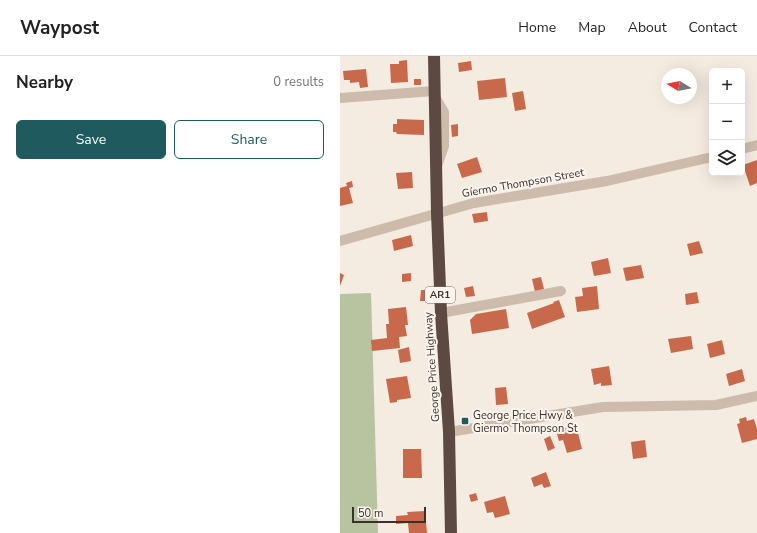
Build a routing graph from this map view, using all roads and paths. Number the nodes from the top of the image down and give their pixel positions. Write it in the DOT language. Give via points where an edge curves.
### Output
graph roads {
  1 [pos="434,56"];
  2 [pos="435,94"];
  3 [pos="340,98"];
  4 [pos="757,145"];
  5 [pos="745,148"];
  6 [pos="709,158"];
  7 [pos="437,213"];
  8 [pos="340,241"];
  9 [pos="561,291"];
  10 [pos="441,313"];
  11 [pos="757,396"];
  12 [pos="449,432"];
  13 [pos="451,533"];
  1 -- 2 [label="highway, George Price Highway / AR1"];
  2 -- 3 [label="street"];
  2 -- 7 [label="highway, George Price Highway / AR1"];
  4 -- 5 [label="street"];
  6 -- 7 [label="street, Gíermo Thompson Street" via="607,181 474,203"];
  7 -- 8 [label="street, Gíermo Thompson Street"];
  7 -- 10 [label="highway, George Price Highway / AR1"];
  9 -- 10 [label="street"];
  10 -- 12 [label="highway, George Price Highway / AR1"];
  11 -- 12 [label="street" via="716,405 603,407"];
  12 -- 13 [label="highway, George Price Highway / AR1"];
}
